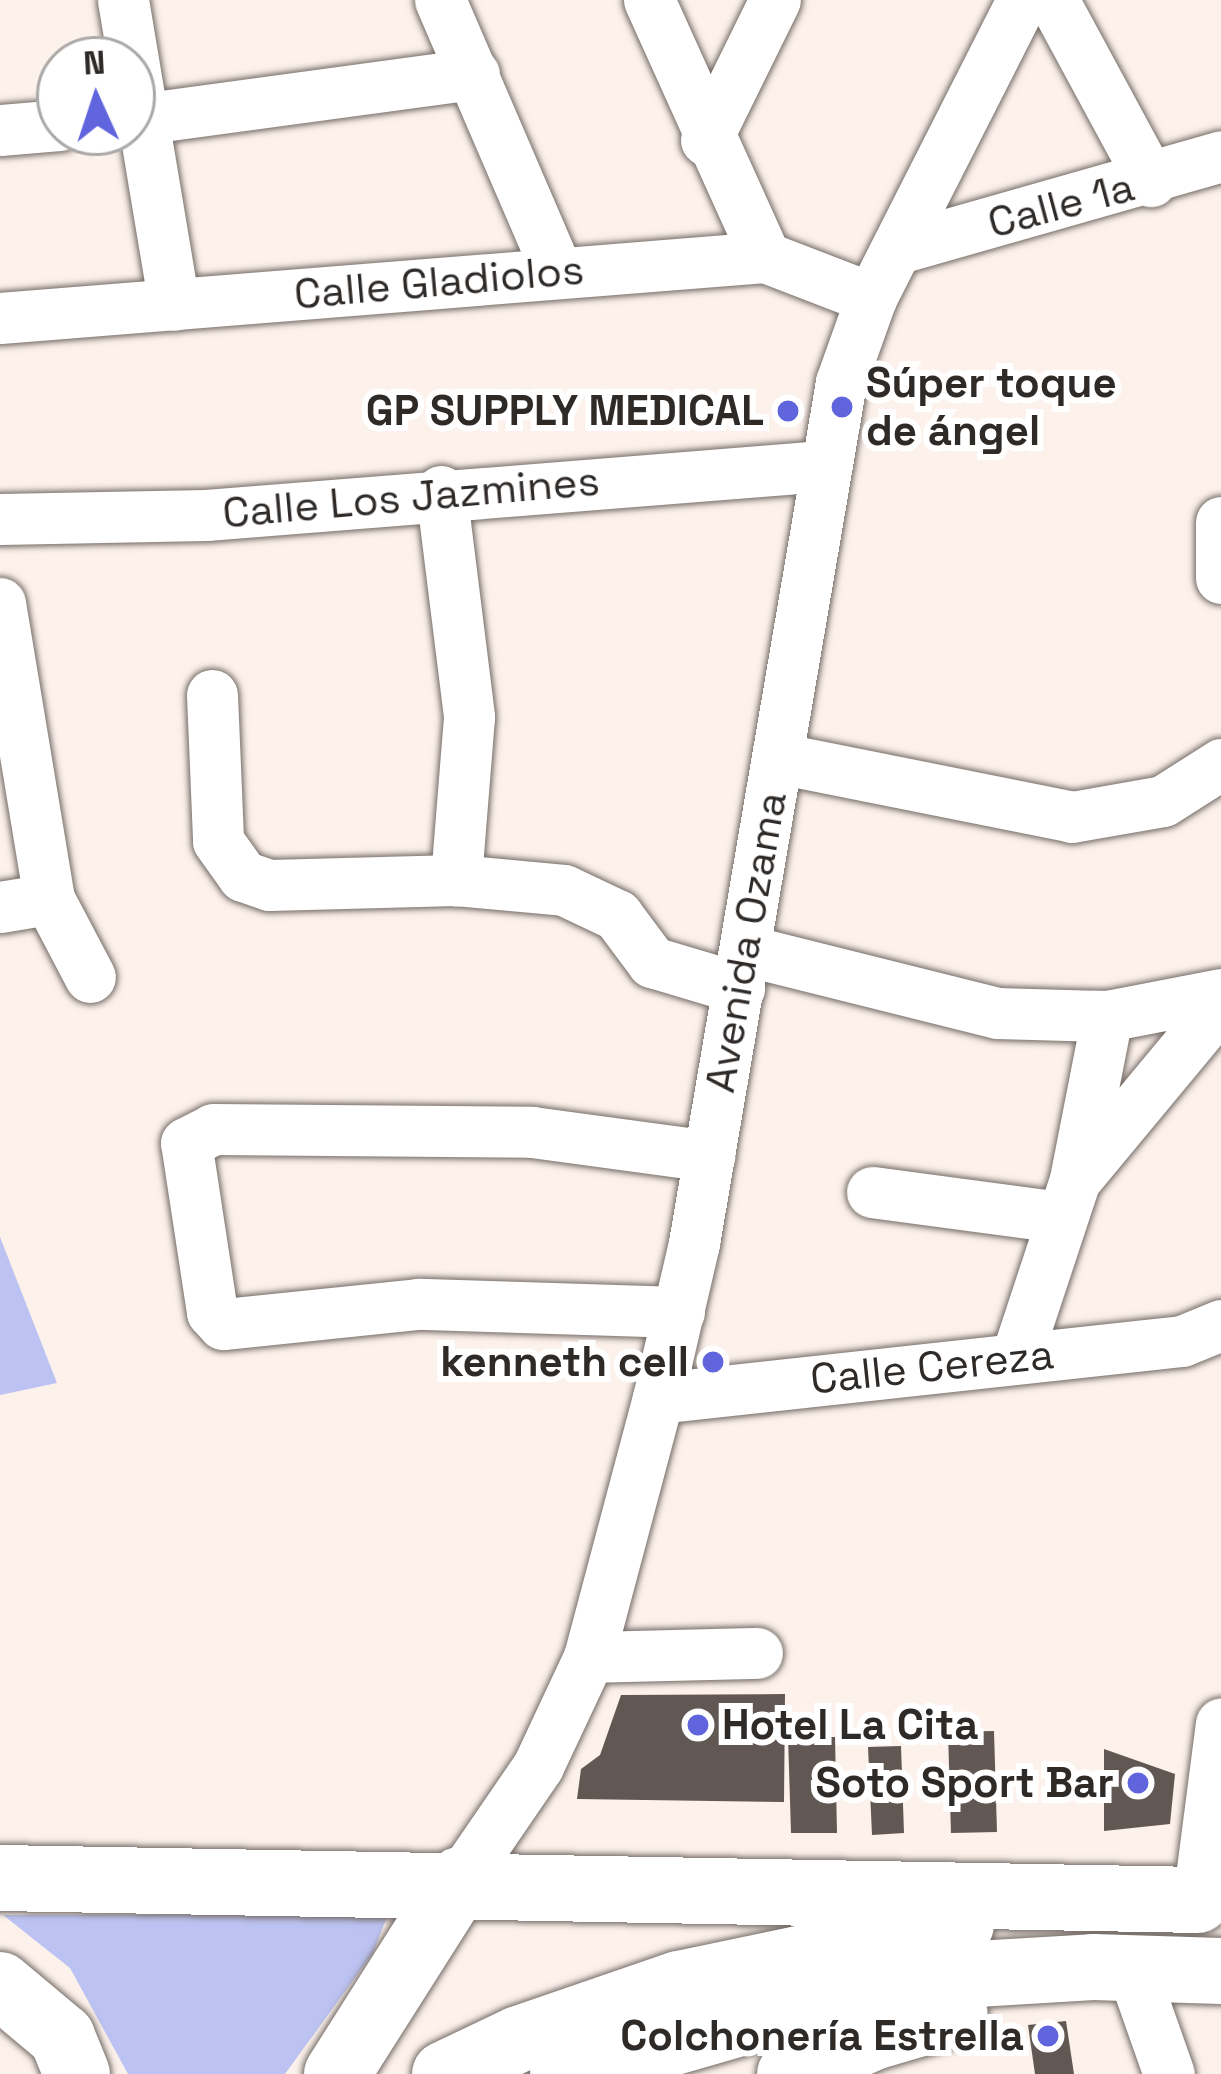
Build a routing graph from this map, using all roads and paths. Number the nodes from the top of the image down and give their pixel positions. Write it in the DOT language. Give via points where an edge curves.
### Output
graph roads {
  1 [pos="124,0"];
  2 [pos="440,0"];
  3 [pos="650,0"];
  4 [pos="775,0"];
  5 [pos="1022,0"];
  6 [pos="1053,0"];
  7 [pos="128,36"];
  8 [pos="474,74"];
  9 [pos="156,117"];
  10 [pos="36,127"];
  11 [pos="0,130"];
  12 [pos="706,140"];
  13 [pos="145,156"];
  14 [pos="1221,156"];
  15 [pos="1151,181"];
  16 [pos="899,248"];
  17 [pos="765,257"];
  18 [pos="557,272"];
  19 [pos="871,298"];
  20 [pos="174,305"];
  21 [pos="0,318"];
  22 [pos="823,466"];
  23 [pos="440,491"];
  24 [pos="0,519"];
  25 [pos="1221,522"];
  26 [pos="1221,578"];
  27 [pos="0,603"];
  28 [pos="212,695"];
  29 [pos="6,703"];
  30 [pos="778,758"];
  31 [pos="1221,764"];
  32 [pos="456,880"];
  33 [pos="24,903"];
  34 [pos="742,969"];
  35 [pos="90,977"];
  36 [pos="1221,994"];
  37 [pos="1221,1004"];
  38 [pos="1107,1016"];
  39 [pos="709,1156"];
  40 [pos="872,1192"];
  41 [pos="1067,1199"];
  42 [pos="679,1312"];
  43 [pos="1214,1330"];
  44 [pos="1017,1355"];
  45 [pos="658,1399"];
  46 [pos="757,1653"];
  47 [pos="589,1657"];
  48 [pos="1221,1723"];
  49 [pos="0,1878"];
  50 [pos="460,1880"];
  51 [pos="1210,1899"];
  52 [pos="1221,1971"];
  53 [pos="1133,1972"];
  54 [pos="0,1985"];
  55 [pos="77,2074"];
  56 [pos="337,2074"];
  57 [pos="445,2074"];
  58 [pos="562,2074"];
  59 [pos="790,2074"];
  60 [pos="1169,2074"];
  1 -- 7 [label="street"];
  2 -- 8 [label="street"];
  3 -- 12 [label="street"];
  4 -- 12 [label="street"];
  5 -- 16 [label="street, Avenida Ozama"];
  6 -- 15 [label="street"];
  8 -- 9 [label="street"];
  8 -- 18 [label="street"];
  10 -- 11 [label="street"];
  12 -- 17 [label="street"];
  13 -- 20 [label="street"];
  14 -- 15 [label="street, Calle 1a"];
  15 -- 16 [label="street, Calle 1a"];
  16 -- 19 [label="street, Avenida Ozama"];
  17 -- 18 [label="street, Calle Gladiolos"];
  17 -- 19 [label="street, Calle Gladiolos"];
  18 -- 20 [label="street, Calle Gladiolos"];
  19 -- 22 [label="street, Avenida Ozama"];
  20 -- 21 [label="street, Calle Gladiolos"];
  22 -- 23 [label="street, Calle Los Jazmines"];
  22 -- 30 [label="street, Avenida Ozama"];
  23 -- 24 [label="street, Calle Los Jazmines" via="206,515"];
  23 -- 32 [label="street" via="469,717"];
  25 -- 26 [label="street"];
  27 -- 29 [label="street"];
  28 -- 32 [label="street" via="218,841 243,876 269,885"];
  29 -- 33 [label="street"];
  30 -- 31 [label="street" via="1072,817 1163,801"];
  30 -- 34 [label="street, Avenida Ozama"];
  32 -- 34 [label="street" via="594,899 617,915 652,962"];
  33 -- 35 [label="street"];
  34 -- 38 [label="street" via="939,1003"];
  34 -- 39 [label="street, Avenida Ozama"];
  36 -- 38 [label="street"];
  37 -- 41 [label="street"];
  38 -- 41 [label="street"];
  39 -- 42 [label="street, Avenida Ozama"];
  39 -- 42 [label="street" via="532,1132 213,1129 185,1143 212,1312 223,1324 418,1304"];
  40 -- 41 [label="street"];
  41 -- 44 [label="street"];
  42 -- 45 [label="street, Avenida Ozama"];
  43 -- 44 [label="street, Calle Cereza"];
  44 -- 45 [label="street, Calle Cereza"];
  45 -- 47 [label="street, Avenida Ozama"];
  46 -- 47 [label="street"];
  47 -- 50 [label="street, Avenida Ozama" via="538,1766"];
  48 -- 51 [label="street"];
  49 -- 50 [label="main road"];
  50 -- 51 [label="main road"];
  50 -- 56 [label="main road"];
  51 -- 57 [label="main road" via="1018,1916 829,1948 680,1984 519,2038"];
  52 -- 53 [label="main road"];
  53 -- 58 [label="main road" via="1094,1966 960,1975 820,2000"];
  53 -- 59 [label="main road" via="892,2032"];
  53 -- 60 [label="street"];
  54 -- 55 [label="main road" via="62,2037"];
}
